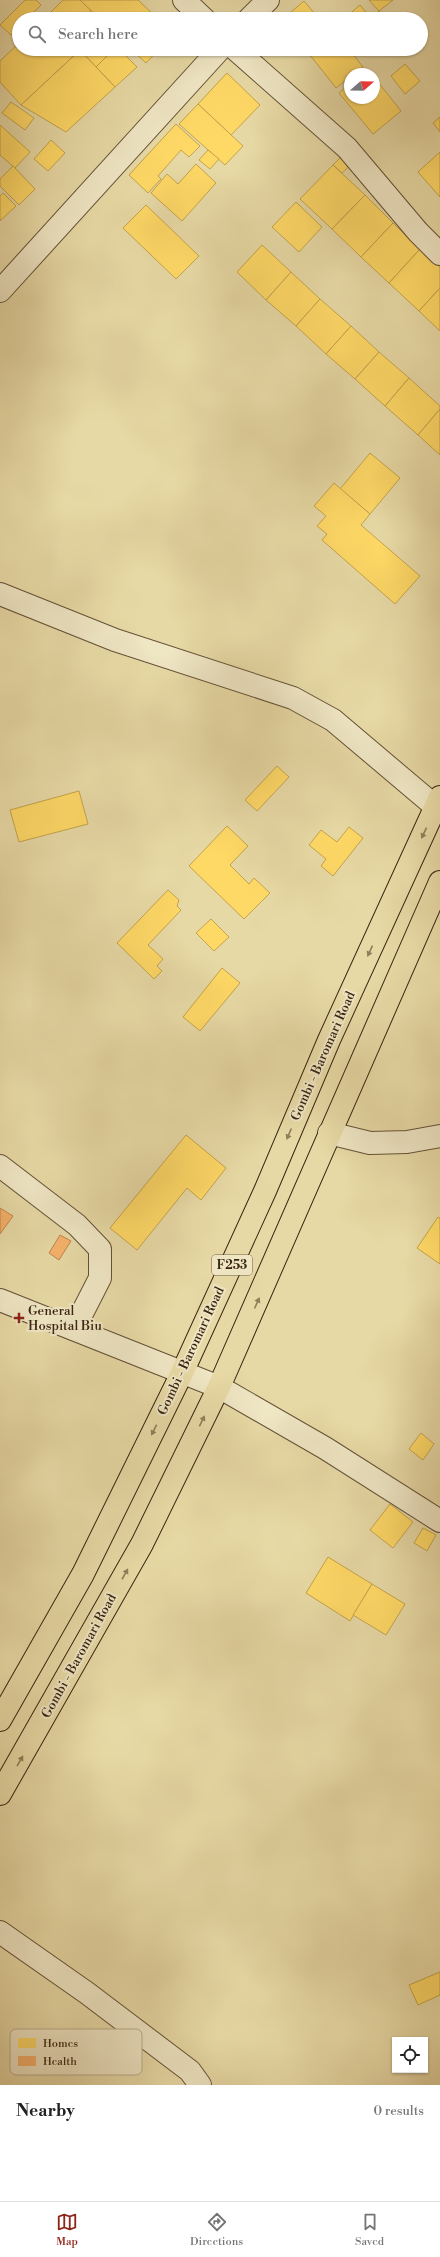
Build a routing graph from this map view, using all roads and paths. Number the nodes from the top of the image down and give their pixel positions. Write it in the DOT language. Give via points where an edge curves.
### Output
graph roads {
  1 [pos="184,0"];
  2 [pos="268,0"];
  3 [pos="197,12"];
  4 [pos="256,12"];
  5 [pos="214,56"];
  6 [pos="244,56"];
  7 [pos="440,254"];
  8 [pos="0,291"];
  9 [pos="0,594"];
  10 [pos="438,802"];
  11 [pos="440,882"];
  12 [pos="329,1133"];
  13 [pos="440,1136"];
  14 [pos="0,1166"];
  15 [pos="0,1300"];
  16 [pos="74,1329"];
  17 [pos="182,1373"];
  18 [pos="219,1388"];
  19 [pos="440,1521"];
  20 [pos="0,1720"];
  21 [pos="0,1794"];
  22 [pos="0,1932"];
  23 [pos="135,2029"];
  24 [pos="142,2035"];
  25 [pos="200,2085"];
  1 -- 3 [label="street"];
  2 -- 4 [label="street"];
  5 -- 8 [label="street"];
  6 -- 7 [label="street" via="347,148 418,232"];
  9 -- 10 [label="street" via="115,640 293,698 334,720"];
  10 -- 17 [label="main road, Gombi - Baromari Road / F253, one-way" via="329,1040 265,1191"];
  11 -- 12 [label="main road, Gombi - Baromari Road / F253"];
  12 -- 13 [label="street" via="370,1143 407,1142"];
  18 -- 12 [label="main road, Gombi - Baromari Road / F253, one-way"];
  14 -- 16 [label="street" via="77,1225 100,1249 100,1278"];
  15 -- 16 [label="street"];
  16 -- 17 [label="street"];
  17 -- 18 [label="street"];
  17 -- 20 [label="main road, Gombi - Baromari Road / F253, one-way" via="83,1574"];
  18 -- 19 [label="street" via="325,1448"];
  21 -- 18 [label="main road, Gombi - Baromari Road / F253, one-way" via="142,1544"];
  22 -- 23 [label="street"];
  24 -- 25 [label="street" via="190,2071"];
}
